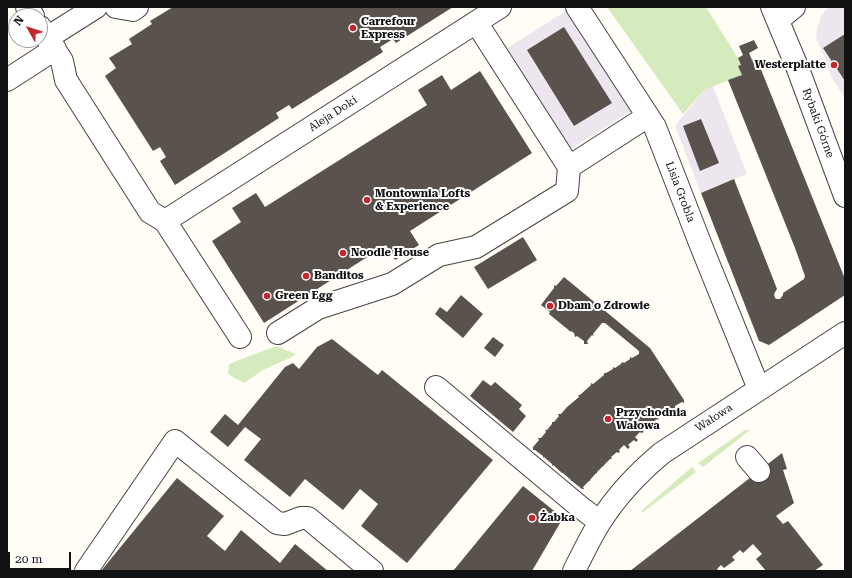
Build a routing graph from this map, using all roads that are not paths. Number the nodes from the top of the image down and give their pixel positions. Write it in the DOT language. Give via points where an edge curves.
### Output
graph roads {
  1 [pos="96,7"];
  2 [pos="116,7"];
  3 [pos="137,7"];
  4 [pos="500,7"];
  5 [pos="577,7"];
  6 [pos="781,11"];
  7 [pos="476,22"];
  8 [pos="48,37"];
  9 [pos="48,40"];
  10 [pos="37,48"];
  11 [pos="7,80"];
  12 [pos="648,116"];
  13 [pos="569,166"];
  14 [pos="845,196"];
  15 [pos="166,221"];
  16 [pos="278,333"];
  17 [pos="845,333"];
  18 [pos="240,337"];
  19 [pos="436,387"];
  20 [pos="759,389"];
  21 [pos="600,522"];
  22 [pos="86,571"];
  23 [pos="372,571"];
  24 [pos="574,571"];
  1 -- 8 [label="street"];
  2 -- 3 [label="street" via="133,10"];
  4 -- 7 [label="street, Aleja Doki"];
  5 -- 12 [label="street, Lisia Grobla"];
  6 -- 14 [label="street, Rybaki Górne" via="800,76"];
  7 -- 13 [label="street"];
  7 -- 15 [label="street, Aleja Doki"];
  9 -- 15 [label="street" via="62,61 66,80 150,212"];
  10 -- 11 [label="street"];
  12 -- 13 [label="street"];
  12 -- 20 [label="street, Lisia Grobla" via="655,127"];
  13 -- 16 [label="street" via="567,190 476,246 439,255 392,284 318,308"];
  15 -- 18 [label="street"];
  17 -- 20 [label="street, Wałowa"];
  19 -- 21 [label="street"];
  20 -- 21 [label="street, Wałowa" via="646,466 617,498"];
  21 -- 24 [label="street, Wałowa"];
  22 -- 23 [label="street" via="175,441 276,523 284,524 308,518"];
}
